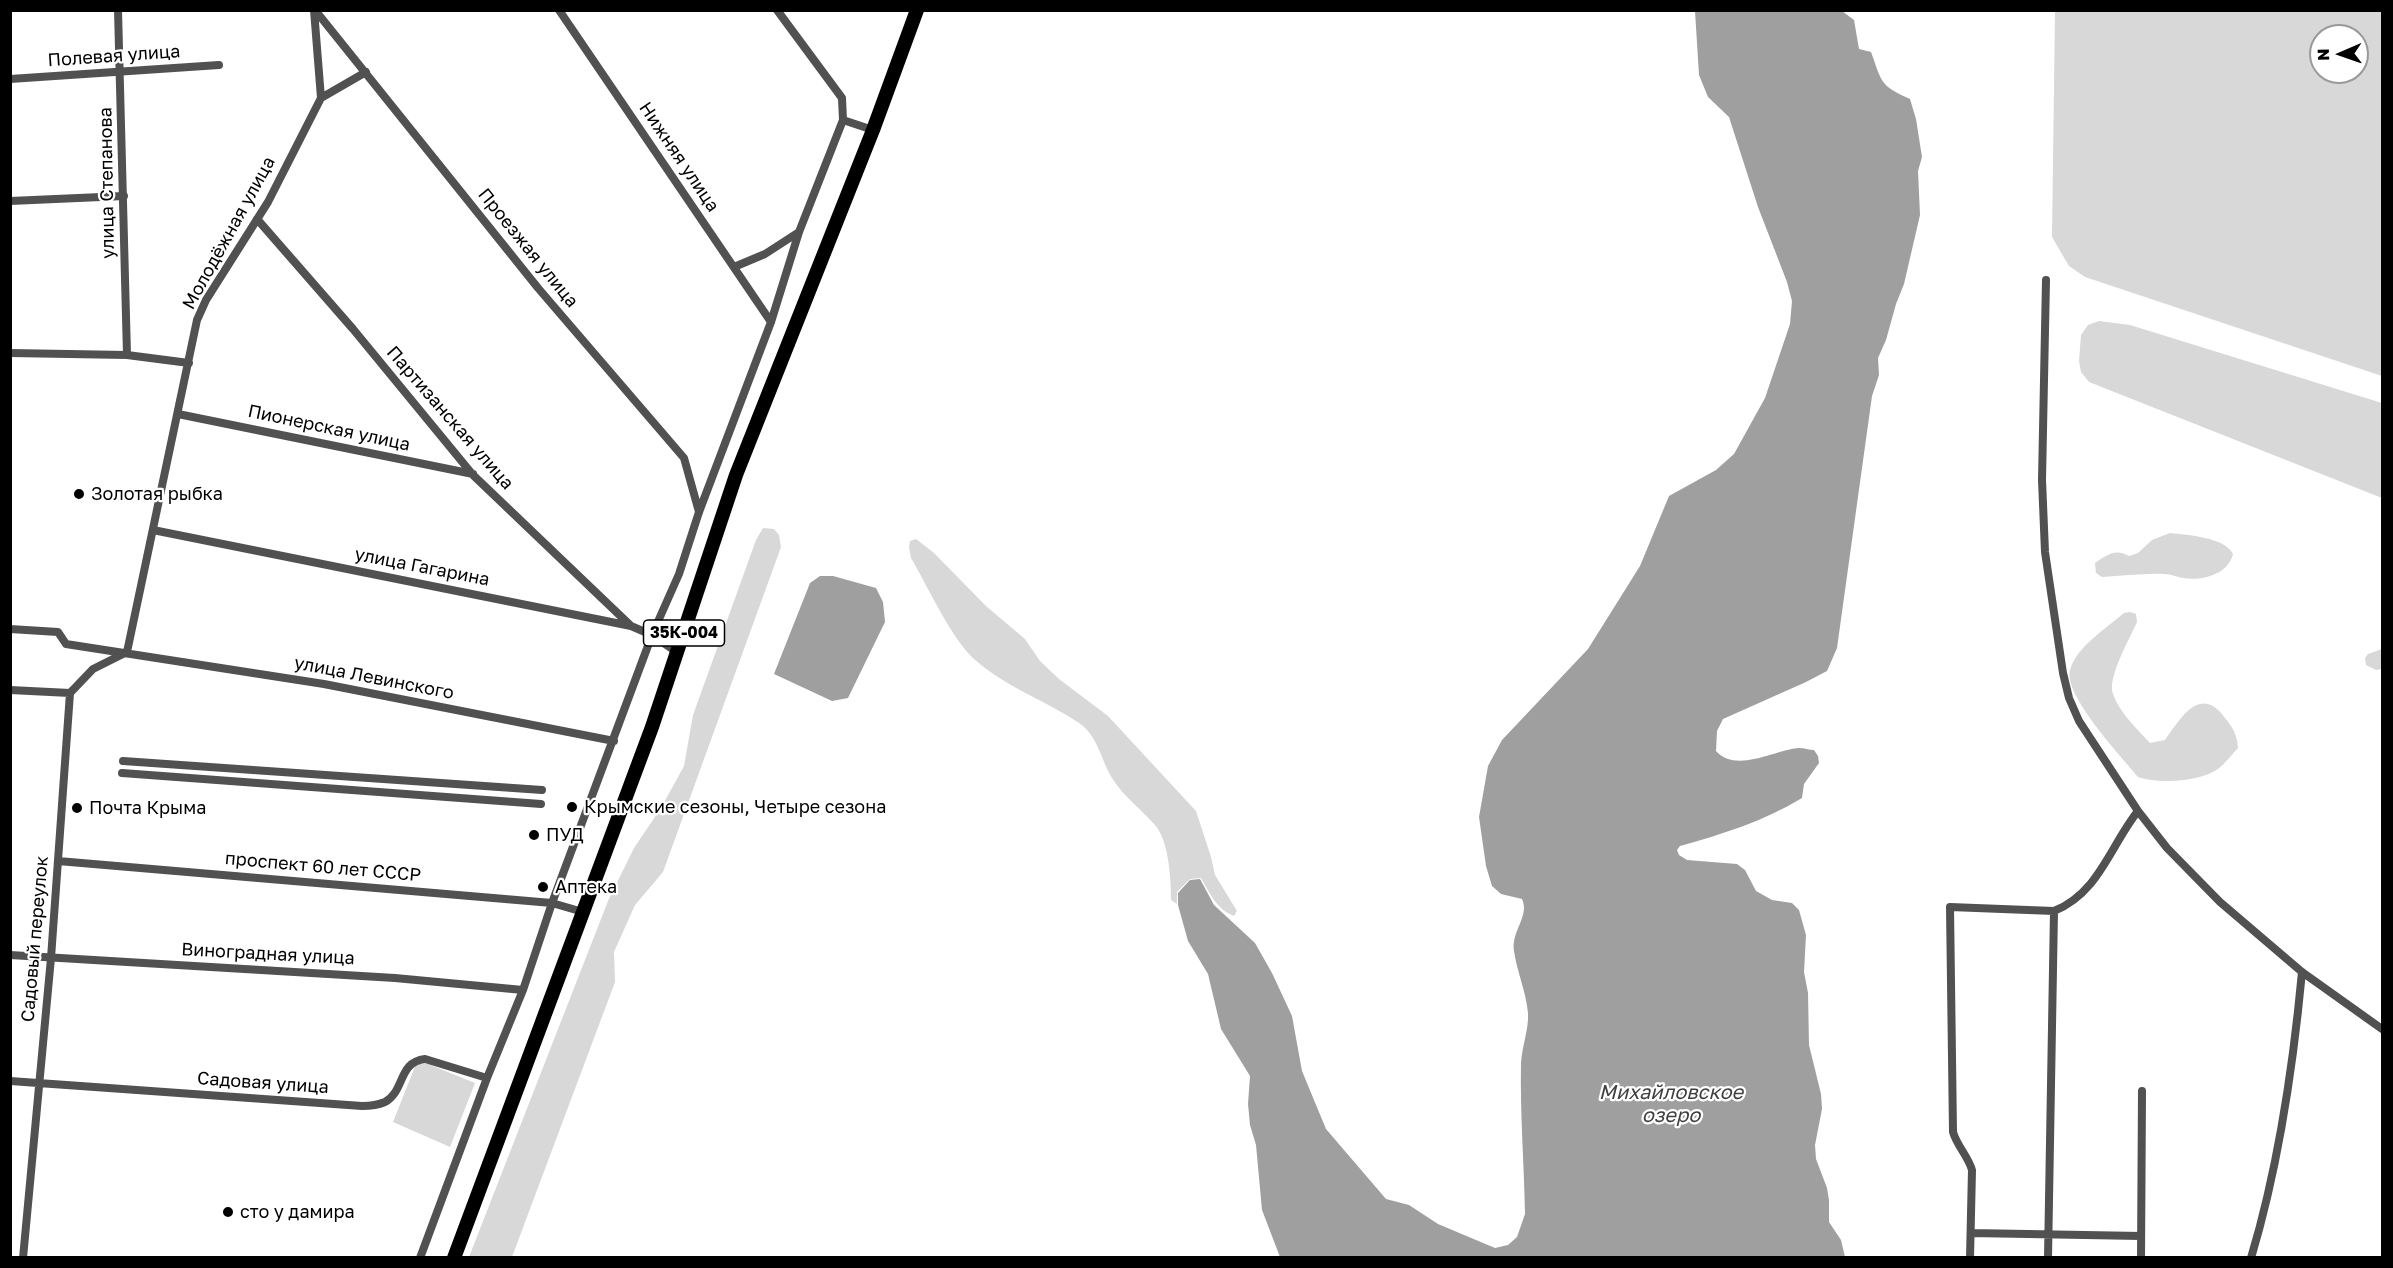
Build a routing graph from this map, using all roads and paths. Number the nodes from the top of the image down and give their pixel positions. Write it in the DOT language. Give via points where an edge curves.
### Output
graph roads {
  1 [pos="118,10"];
  2 [pos="315,10"];
  3 [pos="559,10"];
  4 [pos="777,10"];
  5 [pos="917,10"];
  6 [pos="219,65"];
  7 [pos="366,72"];
  8 [pos="121,73"];
  9 [pos="10,79"];
  10 [pos="321,98"];
  11 [pos="843,120"];
  12 [pos="873,130"];
  13 [pos="124,196"];
  14 [pos="10,201"];
  15 [pos="257,219"];
  16 [pos="799,232"];
  17 [pos="734,267"];
  18 [pos="2046,280"];
  19 [pos="771,322"];
  20 [pos="10,353"];
  21 [pos="127,355"];
  22 [pos="189,363"];
  23 [pos="178,414"];
  24 [pos="473,475"];
  25 [pos="699,512"];
  26 [pos="153,530"];
  27 [pos="631,626"];
  28 [pos="10,629"];
  29 [pos="652,635"];
  30 [pos="127,652"];
  31 [pos="678,653"];
  32 [pos="10,690"];
  33 [pos="70,693"];
  34 [pos="614,741"];
  35 [pos="123,760"];
  36 [pos="122,773"];
  37 [pos="397,780"];
  38 [pos="506,788"];
  39 [pos="542,790"];
  40 [pos="396,793"];
  41 [pos="505,802"];
  42 [pos="541,804"];
  43 [pos="2138,812"];
  44 [pos="58,861"];
  45 [pos="552,903"];
  46 [pos="2054,911"];
  47 [pos="583,912"];
  48 [pos="10,955"];
  49 [pos="51,958"];
  50 [pos="2302,972"];
  51 [pos="523,990"];
  52 [pos="2382,1029"];
  53 [pos="487,1078"];
  54 [pos="10,1081"];
  55 [pos="38,1083"];
  56 [pos="2142,1091"];
  57 [pos="1971,1233"];
  58 [pos="2049,1235"];
  59 [pos="2141,1236"];
  60 [pos="23,1257"];
  61 [pos="420,1257"];
  62 [pos="454,1257"];
  63 [pos="1971,1257"];
  64 [pos="2048,1257"];
  65 [pos="2141,1257"];
  66 [pos="2251,1257"];
  1 -- 8 [label="street, улица Степанова"];
  2 -- 7 [label="street, Проезжая улица"];
  2 -- 10 [label="street"];
  3 -- 17 [label="street, Нижняя улица"];
  4 -- 11 [label="street" via="842,98"];
  5 -- 12 [label="main road, 35К-004"];
  6 -- 8 [label="street, Полевая улица"];
  7 -- 10 [label="street"];
  7 -- 25 [label="street, Проезжая улица" via="538,288 684,458"];
  8 -- 9 [label="street, Полевая улица"];
  8 -- 13 [label="street, улица Степанова"];
  10 -- 15 [label="street, Молодёжная улица"];
  11 -- 12 [label="street"];
  11 -- 16 [label="street"];
  12 -- 31 [label="main road, 35К-004" via="736,475"];
  13 -- 14 [label="street"];
  13 -- 21 [label="street, улица Степанова"];
  15 -- 22 [label="street, Молодёжная улица" via="206,300 197,320"];
  15 -- 24 [label="street, Партизанская улица"];
  16 -- 17 [label="street" via="765,254"];
  16 -- 19 [label="street"];
  17 -- 19 [label="street, Нижняя улица"];
  18 -- 43 [label="street" via="2042,480 2045,552 2063,673 2079,721"];
  19 -- 25 [label="street"];
  20 -- 21 [label="street"];
  21 -- 22 [label="street"];
  22 -- 23 [label="street, Молодёжная улица"];
  23 -- 24 [label="street, Пионерская улица"];
  23 -- 26 [label="street, Молодёжная улица"];
  24 -- 27 [label="street, Партизанская улица"];
  25 -- 29 [label="street" via="679,574"];
  26 -- 27 [label="street, улица Гагарина"];
  26 -- 30 [label="street, Молодёжная улица"];
  27 -- 29 [label="street, улица Гагарина"];
  28 -- 30 [label="street, улица Левинского" via="58,632 66,644"];
  29 -- 31 [label="street, улица Гагарина"];
  29 -- 34 [label="street"];
  30 -- 33 [label="street" via="93,669"];
  30 -- 34 [label="street, улица Левинского" via="324,684"];
  31 -- 47 [label="main road, 35К-004"];
  32 -- 33 [label="street"];
  33 -- 44 [label="street, Садовый переулок"];
  34 -- 45 [label="street"];
  35 -- 37 [label="street"];
  36 -- 40 [label="street"];
  37 -- 38 [label="street"];
  37 -- 40 [label="street"];
  38 -- 39 [label="street"];
  38 -- 41 [label="street"];
  40 -- 41 [label="street"];
  41 -- 42 [label="street"];
  43 -- 46 [label="street" via="2087,889"];
  43 -- 50 [label="street" via="2220,902"];
  44 -- 45 [label="street, проспект 60 лет СССР"];
  44 -- 49 [label="street, Садовый переулок"];
  45 -- 47 [label="street, проспект 60 лет СССР"];
  45 -- 51 [label="street"];
  46 -- 57 [label="street" via="1950,907 1953,1132 1972,1170"];
  46 -- 58 [label="street"];
  47 -- 62 [label="main road, 35К-004"];
  48 -- 49 [label="street, Виноградная улица"];
  49 -- 51 [label="street, Виноградная улица" via="395,978"];
  49 -- 55 [label="street, Садовый переулок"];
  50 -- 52 [label="street"];
  50 -- 66 [label="street" via="2295,1049 2266,1203"];
  51 -- 53 [label="street"];
  53 -- 55 [label="street, Садовая улица" via="425,1059 415,1060 387,1101 362,1107"];
  53 -- 61 [label="street"];
  54 -- 55 [label="street, Садовая улица"];
  55 -- 60 [label="street, Садовый переулок"];
  56 -- 59 [label="street"];
  57 -- 58 [label="street"];
  57 -- 63 [label="street"];
  58 -- 59 [label="street"];
  58 -- 64 [label="street"];
  59 -- 65 [label="street"];
}
